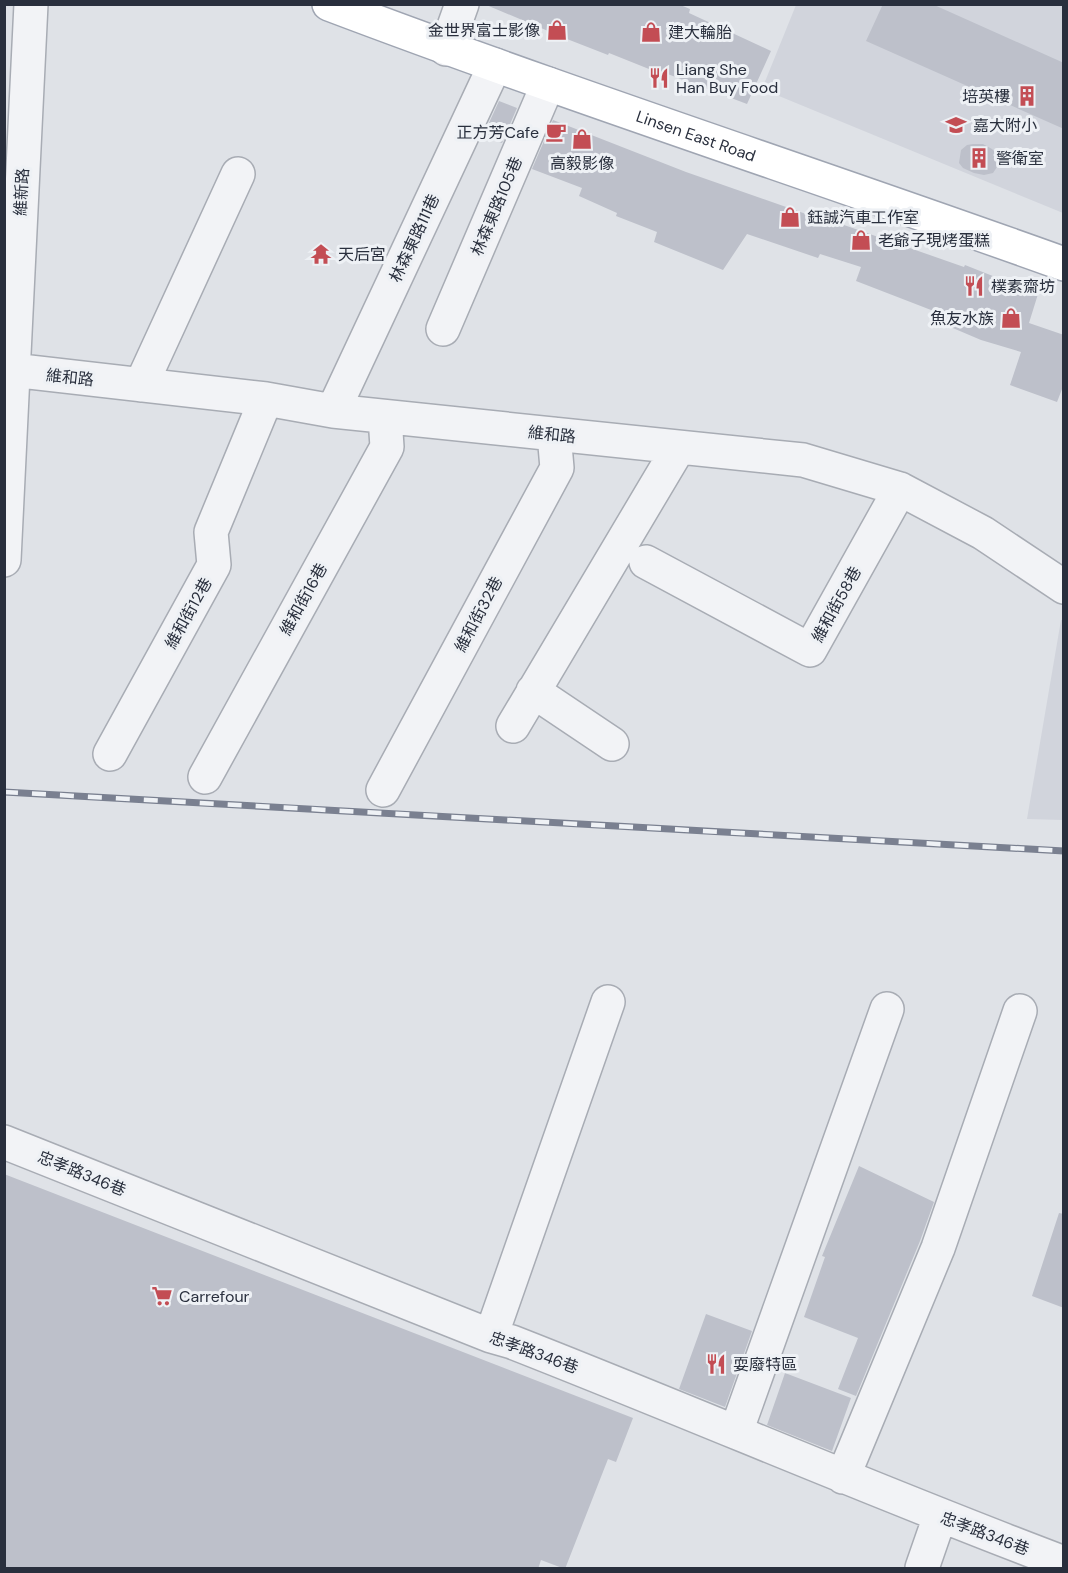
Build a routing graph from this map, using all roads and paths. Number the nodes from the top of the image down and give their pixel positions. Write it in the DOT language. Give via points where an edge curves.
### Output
graph roads {
  1 [pos="31,4"];
  2 [pos="330,4"];
  3 [pos="462,4"];
  4 [pos="446,49"];
  5 [pos="495,65"];
  6 [pos="548,84"];
  7 [pos="238,174"];
  8 [pos="1064,264"];
  9 [pos="443,328"];
  10 [pos="12,370"];
  11 [pos="141,385"];
  12 [pos="266,399"];
  13 [pos="333,411"];
  14 [pos="385,417"];
  15 [pos="554,434"];
  16 [pos="678,447"];
  17 [pos="900,489"];
  18 [pos="4,560"];
  19 [pos="646,562"];
  20 [pos="1064,587"];
  21 [pos="534,691"];
  22 [pos="513,726"];
  23 [pos="612,744"];
  24 [pos="110,754"];
  25 [pos="205,777"];
  26 [pos="383,790"];
  27 [pos="608,1002"];
  28 [pos="887,1009"];
  29 [pos="1020,1011"];
  30 [pos="4,1142"];
  31 [pos="490,1336"];
  32 [pos="736,1432"];
  33 [pos="843,1477"];
  34 [pos="940,1516"];
  35 [pos="1064,1563"];
  36 [pos="922,1569"];
  1 -- 10 [label="street, 維新路"];
  2 -- 4 [label="main road, Linsen East Road"];
  3 -- 4 [label="street"];
  4 -- 5 [label="main road, Linsen East Road"];
  5 -- 6 [label="main road, Linsen East Road"];
  5 -- 13 [label="street, 林森東路111巷"];
  6 -- 8 [label="main road, Linsen East Road"];
  6 -- 9 [label="street, 林森東路105巷"];
  7 -- 11 [label="street"];
  10 -- 11 [label="street, 維和路"];
  10 -- 18 [label="street, 維新路"];
  11 -- 12 [label="street, 維和路"];
  12 -- 13 [label="street, 維和路"];
  12 -- 24 [label="street, 維和街12巷" via="211,532 214,566"];
  13 -- 14 [label="street, 維和路"];
  14 -- 15 [label="street, 維和路"];
  14 -- 25 [label="street, 維和街16巷" via="387,447"];
  15 -- 16 [label="street, 維和路"];
  15 -- 26 [label="street, 維和街32巷" via="557,468"];
  16 -- 17 [label="street, 維和路" via="803,460"];
  16 -- 21 [label="street"];
  17 -- 19 [label="street, 維和街58巷" via="810,651"];
  17 -- 20 [label="street, 維和路" via="983,532"];
  21 -- 22 [label="street"];
  21 -- 23 [label="street"];
  27 -- 31 [label="street"];
  28 -- 32 [label="street"];
  29 -- 33 [label="street" via="938,1248"];
  30 -- 31 [label="street, 忠孝路346巷"];
  31 -- 32 [label="street, 忠孝路346巷"];
  32 -- 33 [label="street, 忠孝路346巷"];
  33 -- 34 [label="street, 忠孝路346巷"];
  34 -- 35 [label="street, 忠孝路346巷"];
  34 -- 36 [label="street"];
}
